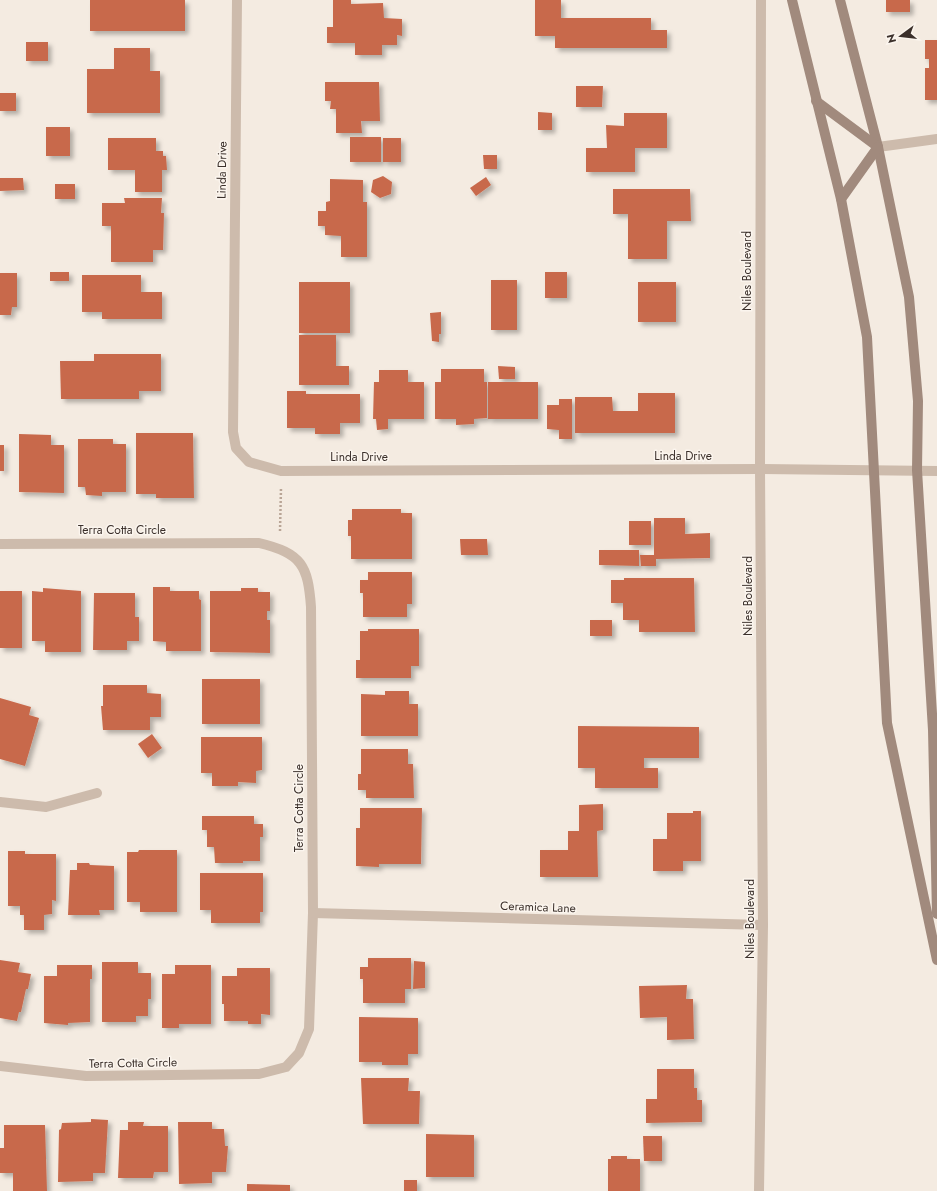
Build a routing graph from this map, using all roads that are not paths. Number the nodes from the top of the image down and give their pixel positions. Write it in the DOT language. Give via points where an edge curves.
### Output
graph roads {
  1 [pos="237,0"];
  2 [pos="761,0"];
  3 [pos="792,0"];
  4 [pos="840,0"];
  5 [pos="816,101"];
  6 [pos="937,138"];
  7 [pos="878,147"];
  8 [pos="841,199"];
  9 [pos="760,469"];
  10 [pos="875,470"];
  11 [pos="917,470"];
  12 [pos="937,471"];
  13 [pos="0,544"];
  14 [pos="97,793"];
  15 [pos="0,802"];
  16 [pos="313,913"];
  17 [pos="937,914"];
  18 [pos="763,925"];
  19 [pos="937,960"];
  20 [pos="0,1066"];
  21 [pos="759,1191"];
  1 -- 9 [label="street, Linda Drive" via="233,432 236,448 249,462 281,471"];
  2 -- 9 [label="street, Niles Boulevard"];
  3 -- 5 [label="main road"];
  4 -- 7 [label="main road"];
  5 -- 7 [label="main road"];
  5 -- 8 [label="main road"];
  6 -- 7 [label="street"];
  7 -- 8 [label="main road"];
  7 -- 11 [label="main road" via="909,297 918,401"];
  8 -- 10 [label="main road" via="867,337"];
  9 -- 10 [label="street, Linda Drive"];
  9 -- 18 [label="street, Niles Boulevard"];
  10 -- 11 [label="street, Linda Drive"];
  10 -- 19 [label="main road" via="887,723"];
  11 -- 12 [label="street, Linda Drive"];
  11 -- 17 [label="main road" via="933,730"];
  13 -- 16 [label="street, Terra Cotta Circle" via="259,543 280,548 300,562 309,580 311,607"];
  14 -- 15 [label="street" via="46,807"];
  16 -- 18 [label="street, Ceramica Lane"];
  16 -- 20 [label="street, Terra Cotta Circle" via="309,1029 299,1053 286,1067 259,1074 86,1076"];
  18 -- 21 [label="street, Niles Boulevard"];
}
